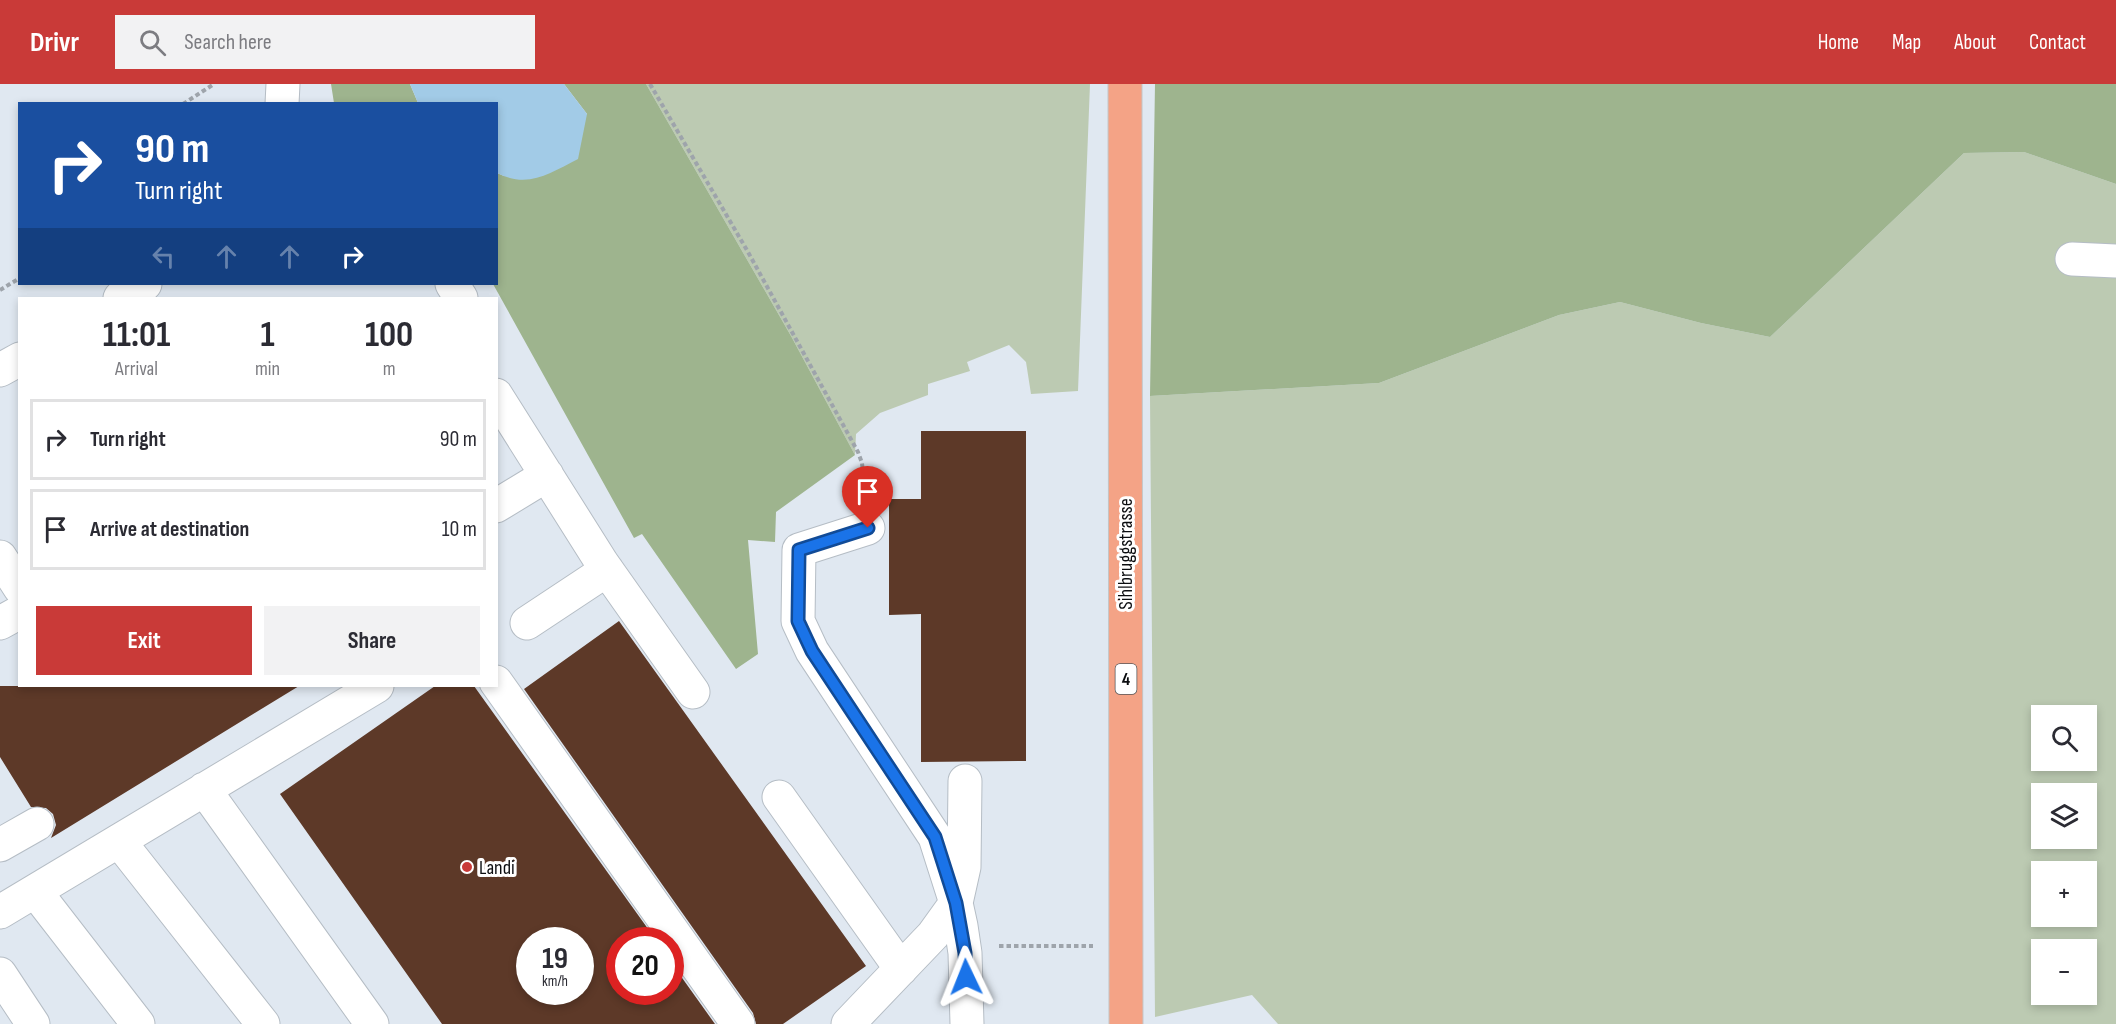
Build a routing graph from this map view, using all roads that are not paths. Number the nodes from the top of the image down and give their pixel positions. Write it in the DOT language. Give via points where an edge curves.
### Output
graph roads {
  1 [pos="283,84"];
  2 [pos="1125,84"];
  3 [pos="282,102"];
  4 [pos="2072,259"];
  5 [pos="2116,261"];
  6 [pos="143,285"];
  7 [pos="122,297"];
  8 [pos="18,360"];
  9 [pos="0,370"];
  10 [pos="498,397"];
  11 [pos="547,475"];
  12 [pos="498,505"];
  13 [pos="868,528"];
  14 [pos="0,557"];
  15 [pos="607,570"];
  16 [pos="18,585"];
  17 [pos="18,613"];
  18 [pos="0,623"];
  19 [pos="527,623"];
  20 [pos="498,685"];
  21 [pos="375,687"];
  22 [pos="693,692"];
  23 [pos="965,781"];
  24 [pos="204,789"];
  25 [pos="779,797"];
  26 [pos="37,824"];
  27 [pos="119,840"];
  28 [pos="1,842"];
  29 [pos="35,891"];
  30 [pos="956,903"];
  31 [pos="0,912"];
  32 [pos="901,969"];
  33 [pos="0,974"];
  34 [pos="33,1024"];
  35 [pos="138,1024"];
  36 [pos="263,1024"];
  37 [pos="372,1024"];
  38 [pos="738,1024"];
  39 [pos="848,1024"];
  40 [pos="967,1024"];
  41 [pos="1126,1024"];
  1 -- 3 [label="street"];
  2 -- 41 [label="main road, Sihlbruggstrasse / 4"];
  4 -- 5 [label="street"];
  6 -- 7 [label="street"];
  8 -- 9 [label="street"];
  10 -- 11 [label="street"];
  11 -- 12 [label="street"];
  11 -- 15 [label="street"];
  13 -- 30 [label="street" via="799,550 798,621 812,651 935,837"];
  14 -- 16 [label="street"];
  15 -- 19 [label="street"];
  15 -- 22 [label="street"];
  17 -- 18 [label="street"];
  20 -- 38 [label="street"];
  21 -- 24 [label="street"];
  23 -- 30 [label="street" via="964,867"];
  24 -- 27 [label="street"];
  24 -- 37 [label="street"];
  25 -- 32 [label="street"];
  26 -- 28 [label="street"];
  27 -- 29 [label="street"];
  27 -- 36 [label="street"];
  29 -- 31 [label="street"];
  29 -- 35 [label="street"];
  30 -- 32 [label="street"];
  30 -- 40 [label="street" via="965,953"];
  32 -- 39 [label="street"];
  33 -- 34 [label="street"];
}
